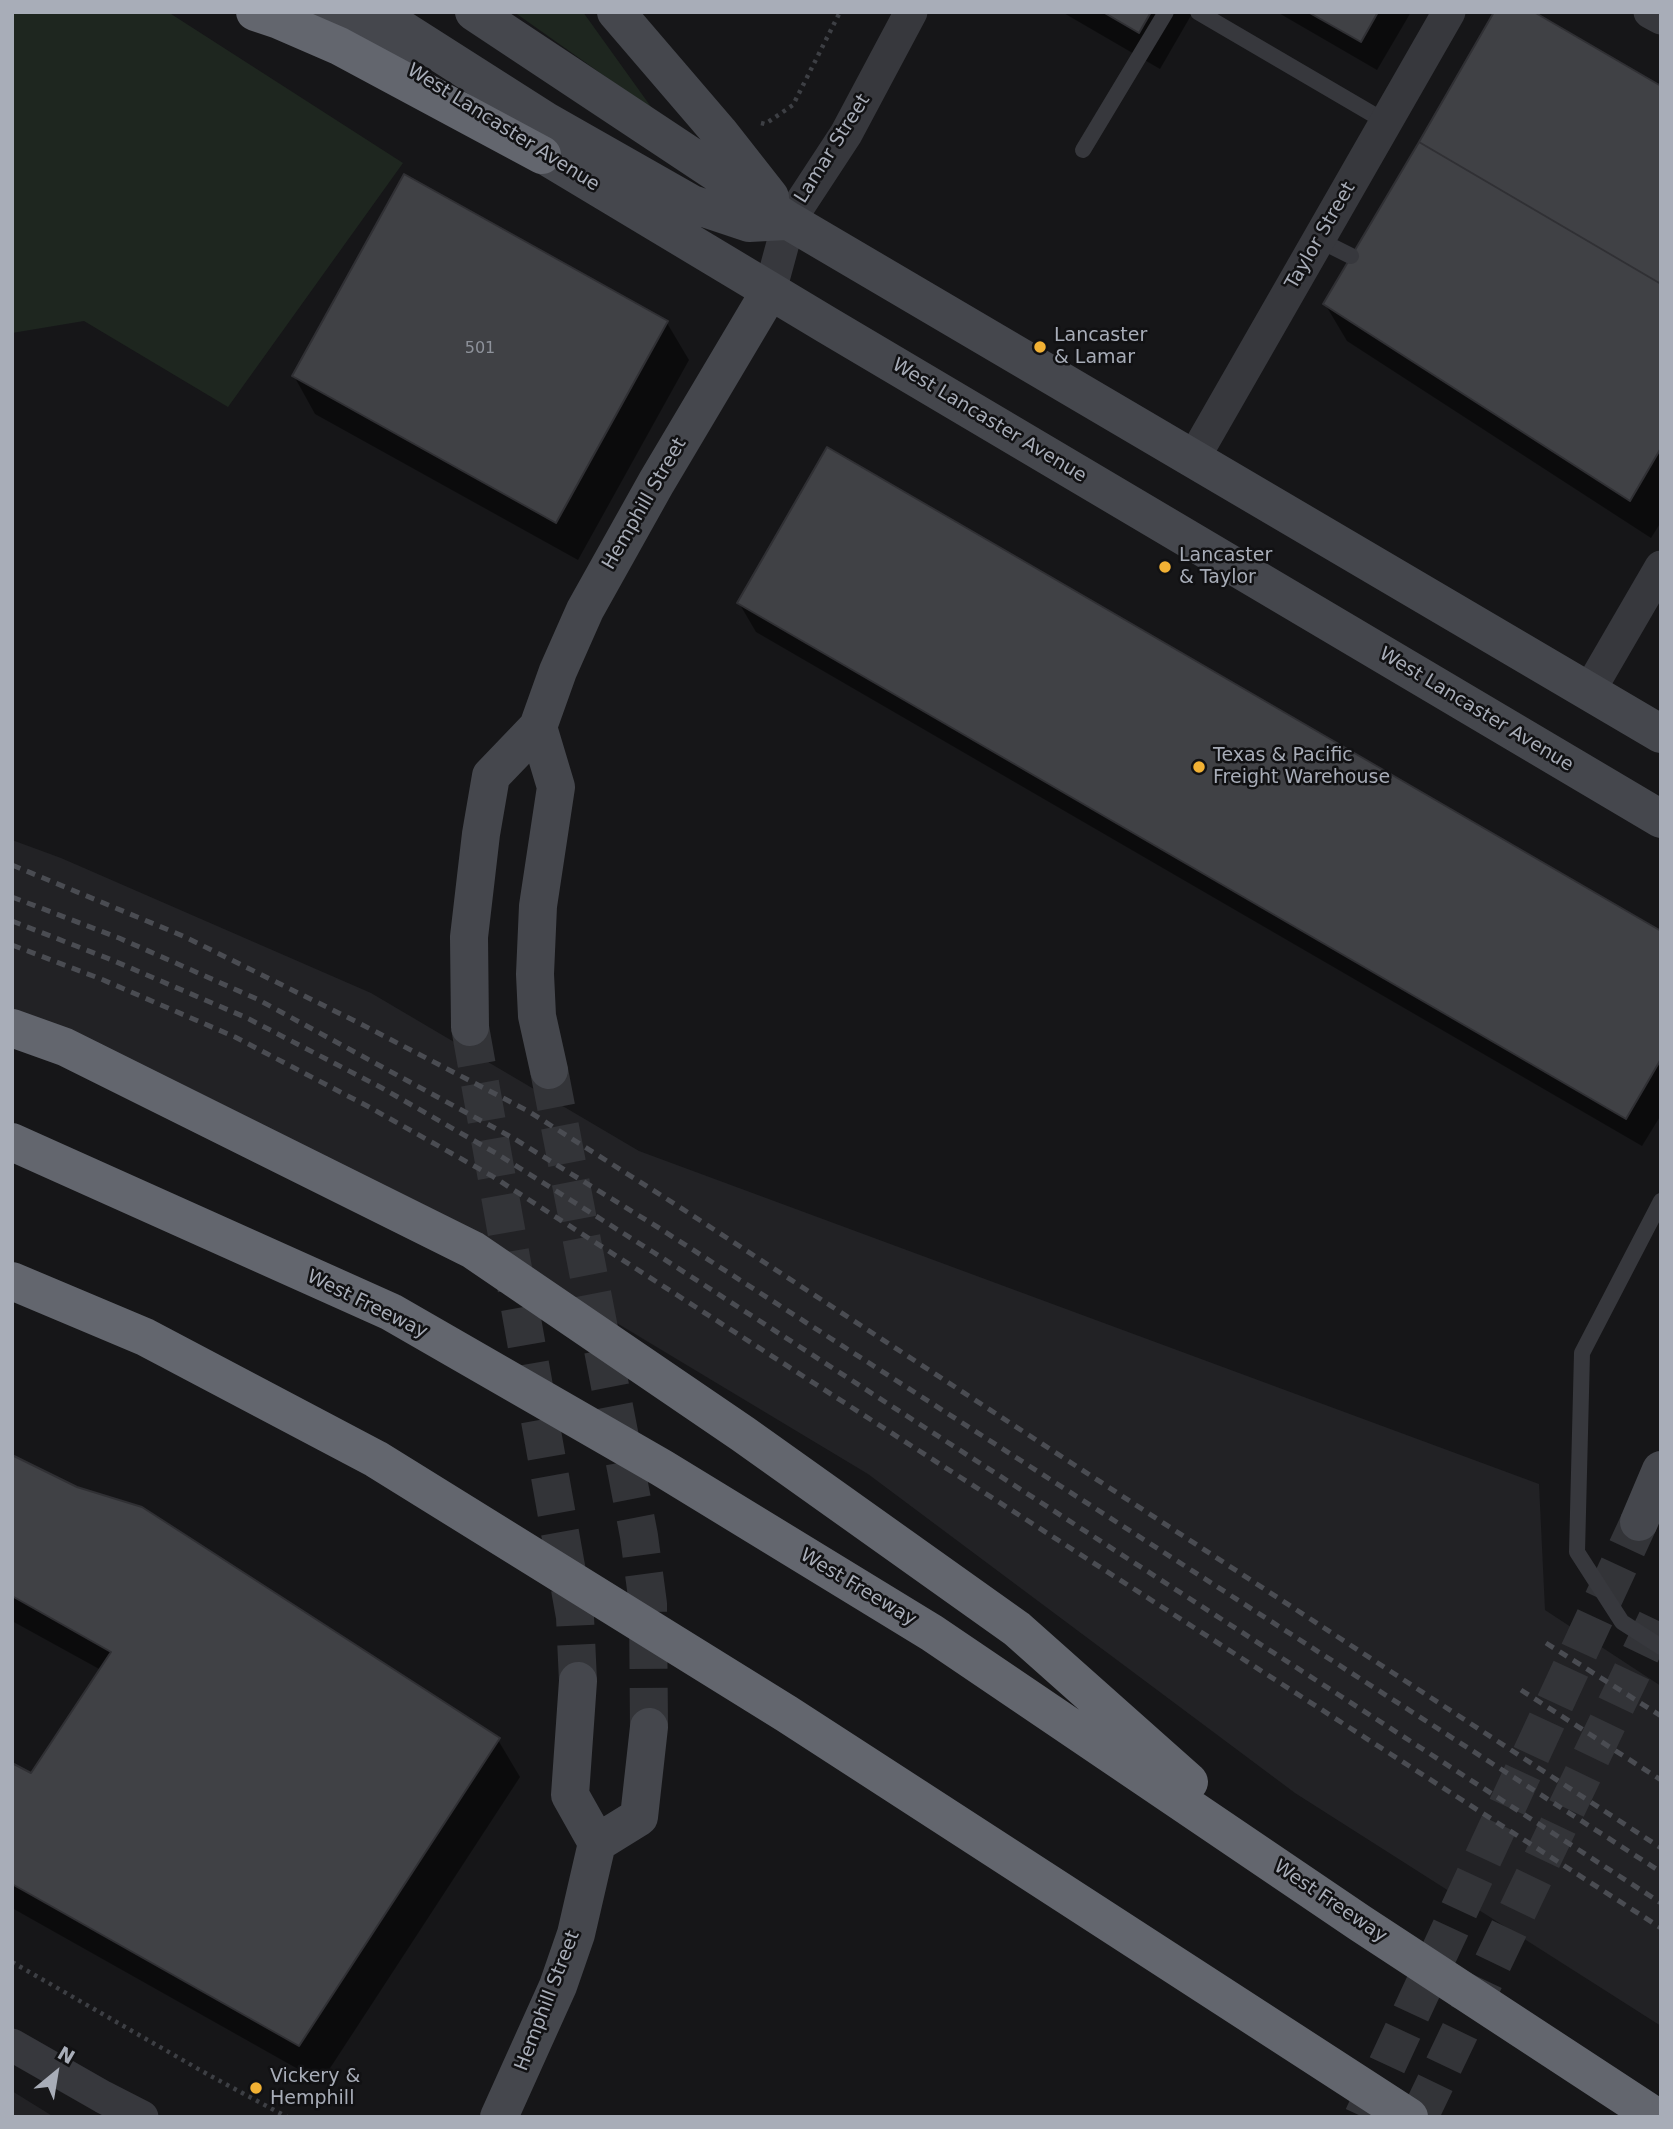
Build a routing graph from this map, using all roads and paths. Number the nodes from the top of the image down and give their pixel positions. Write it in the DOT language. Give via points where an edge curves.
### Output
graph roads {
  1 [pos="255,12"];
  2 [pos="323,12"];
  3 [pos="375,12"];
  4 [pos="474,12"];
  5 [pos="616,12"];
  6 [pos="841,12"];
  7 [pos="911,12"];
  8 [pos="1166,12"];
  9 [pos="1198,12"];
  10 [pos="1449,12"];
  11 [pos="1650,12"];
  12 [pos="1661,18"];
  13 [pos="1386,122"];
  14 [pos="765,124"];
  15 [pos="1083,150"];
  16 [pos="542,155"];
  17 [pos="789,221"];
  18 [pos="1319,240"];
  19 [pos="1351,256"];
  20 [pos="770,291"];
  21 [pos="1193,459"];
  22 [pos="1661,568"];
  23 [pos="1589,691"];
  24 [pos="538,727"];
  25 [pos="1661,734"];
  26 [pos="1661,819"];
  27 [pos="470,1027"];
  28 [pos="12,1028"];
  29 [pos="549,1070"];
  30 [pos="12,1142"];
  31 [pos="1661,1201"];
  32 [pos="12,1281"];
  33 [pos="1661,1470"];
  34 [pos="1639,1522"];
  35 [pos="1661,1647"];
  36 [pos="578,1681"];
  37 [pos="649,1727"];
  38 [pos="597,1843"];
  39 [pos="1298,1879"];
  40 [pos="12,1962"];
  41 [pos="12,2045"];
  42 [pos="142,2117"];
  43 [pos="287,2117"];
  44 [pos="499,2117"];
  45 [pos="1409,2117"];
  46 [pos="1656,2117"];
  1 -- 16 [label="highway" via="339,46"];
  2 -- 16 [label="main road, West Lancaster Avenue"];
  3 -- 17 [label="main road" via="546,121 692,204 749,223"];
  4 -- 17 [label="main road"];
  5 -- 17 [label="main road"];
  6 -- 14 [label="path" via="793,105"];
  7 -- 17 [label="street, Lamar Street" via="846,134"];
  8 -- 15 [label="lane"];
  9 -- 13 [label="lane"];
  10 -- 13 [label="street, Taylor Street"];
  11 -- 12 [label="street"];
  13 -- 18 [label="street, Taylor Street"];
  16 -- 20 [label="main road, West Lancaster Avenue"];
  17 -- 20 [label="street, Lamar Street"];
  17 -- 21 [label="main road"];
  18 -- 19 [label="lane"];
  18 -- 21 [label="street, Taylor Street"];
  20 -- 24 [label="main road, Hemphill Street" via="592,598"];
  20 -- 26 [label="main road, West Lancaster Avenue"];
  21 -- 23 [label="main road"];
  22 -- 23 [label="street"];
  23 -- 25 [label="main road"];
  24 -- 27 [label="main road, Hemphill Street" via="491,776 469,937"];
  24 -- 29 [label="main road" via="556,787 538,906 535,974 537,1016"];
  28 -- 39 [label="highway" via="65,1047 473,1250 1017,1629"];
  30 -- 39 [label="highway, West Freeway" via="391,1312 663,1468 932,1633"];
  31 -- 35 [label="lane" via="1582,1353 1577,1552 1622,1622"];
  32 -- 45 [label="highway" via="145,1337 376,1459 787,1714"];
  33 -- 34 [label="main road"];
  36 -- 38 [label="main road" via="570,1795"];
  37 -- 38 [label="main road" via="639,1816"];
  38 -- 44 [label="main road, Hemphill Street" via="576,1934 558,1986"];
  39 -- 46 [label="highway, West Freeway"];
  40 -- 43 [label="path"];
  41 -- 42 [label="street"];
}
